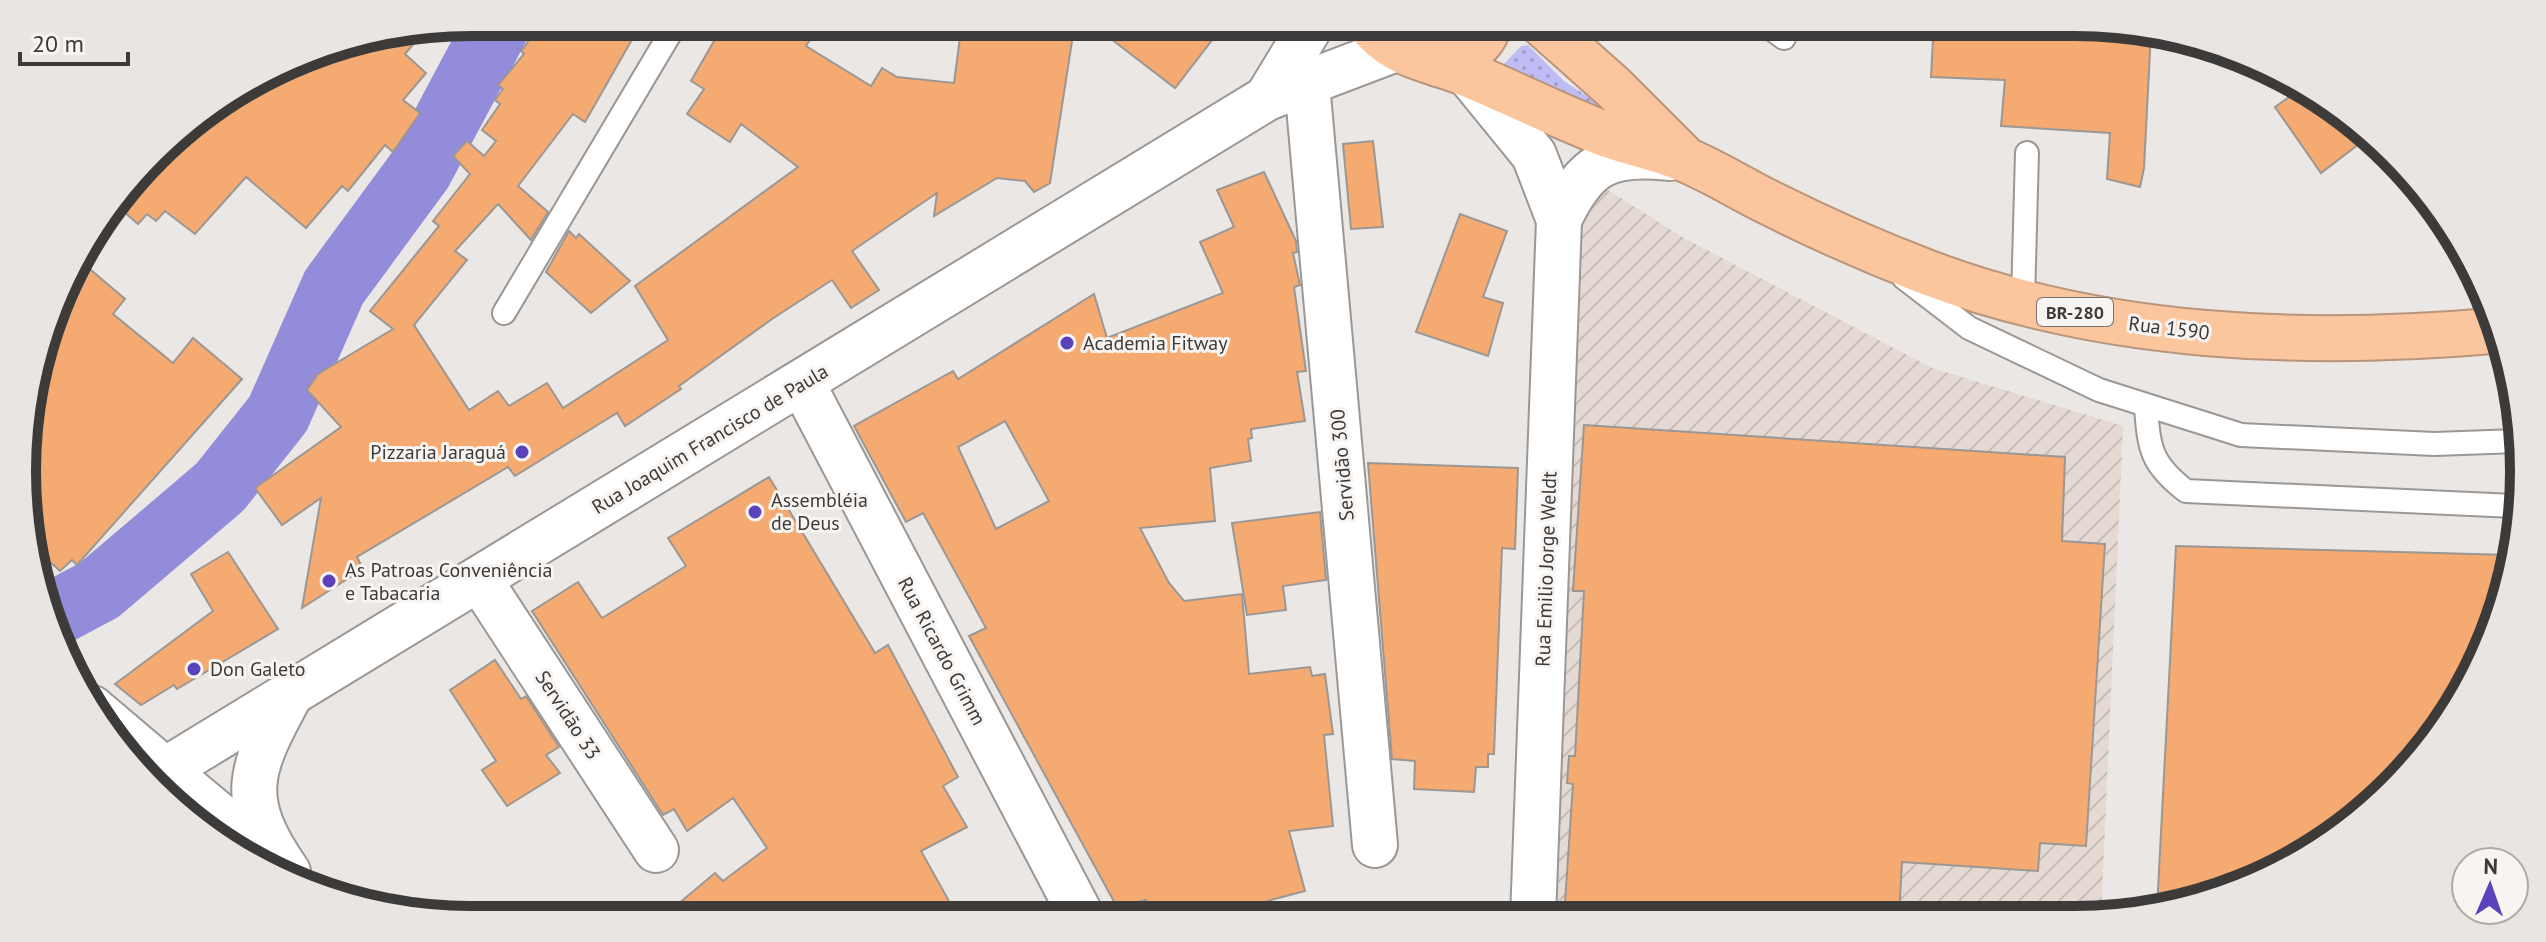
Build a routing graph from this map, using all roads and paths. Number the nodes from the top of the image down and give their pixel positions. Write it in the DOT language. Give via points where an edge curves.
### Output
graph roads {
  1 [pos="669,36"];
  2 [pos="1308,36"];
  3 [pos="1382,36"];
  4 [pos="1556,36"];
  5 [pos="1584,36"];
  6 [pos="1781,36"];
  7 [pos="1784,38"];
  8 [pos="1476,46"];
  9 [pos="1613,87"];
  10 [pos="1287,91"];
  11 [pos="2027,153"];
  12 [pos="1686,159"];
  13 [pos="1559,220"];
  14 [pos="1865,248"];
  15 [pos="2023,300"];
  16 [pos="504,313"];
  17 [pos="2487,331"];
  18 [pos="802,383"];
  19 [pos="2146,407"];
  20 [pos="2509,441"];
  21 [pos="2508,506"];
  22 [pos="479,579"];
  23 [pos="290,695"];
  24 [pos="159,774"];
  25 [pos="1375,845"];
  26 [pos="656,850"];
  27 [pos="261,852"];
  28 [pos="280,861"];
  29 [pos="1076,906"];
  30 [pos="1533,906"];
  1 -- 16 [label="lane"];
  2 -- 10 [label="main road, Rua Joaquim Francisco de Paula"];
  3 -- 8 [label="highway" via="1416,59"];
  3 -- 10 [label="main road, Rua Joaquim Francisco de Paula"];
  4 -- 9 [label="highway, BR-280"];
  5 -- 9 [label="highway"];
  6 -- 7 [label="lane"];
  8 -- 12 [label="highway, BR-280" via="1599,131"];
  8 -- 13 [label="main road, Rua Emilio Jorge Weldt" via="1534,155"];
  9 -- 12 [label="highway, BR-280"];
  10 -- 18 [label="main road, Rua Joaquim Francisco de Paula"];
  10 -- 25 [label="main road, Servidão 300"];
  11 -- 15 [label="lane"];
  12 -- 13 [label="main road, Rua Emilio Jorge Weldt" via="1616,156 1579,183"];
  12 -- 14 [label="highway, Rua 1590 / BR-280"];
  13 -- 30 [label="main road, Rua Emilio Jorge Weldt"];
  14 -- 15 [label="highway, Rua 1590 / BR-280" via="1930,274"];
  14 -- 19 [label="lane" via="1969,328"];
  15 -- 17 [label="highway, Rua 1590 / BR-280" via="2163,330 2266,337"];
  18 -- 22 [label="main road, Rua Joaquim Francisco de Paula"];
  18 -- 29 [label="main road, Rua Ricardo Grimm"];
  19 -- 20 [label="lane" via="2241,435 2434,444"];
  19 -- 21 [label="lane" via="2149,450 2166,475 2186,491"];
  22 -- 23 [label="main road, Rua Joaquim Francisco de Paula"];
  22 -- 26 [label="main road, Servidão 33"];
  23 -- 24 [label="main road, Rua Joaquim Francisco de Paula"];
  23 -- 28 [label="main road" via="257,760 253,783 265,839"];
  24 -- 27 [label="main road"];
}
